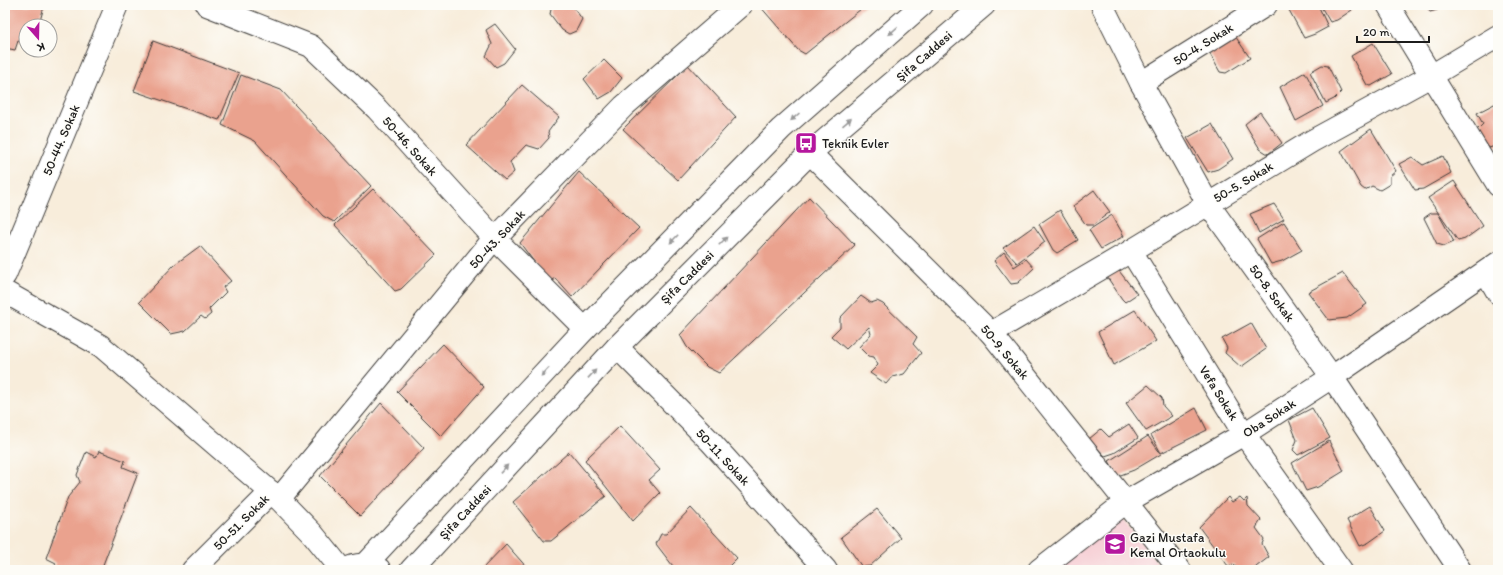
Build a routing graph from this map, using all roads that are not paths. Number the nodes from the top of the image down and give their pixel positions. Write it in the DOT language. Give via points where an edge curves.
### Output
graph roads {
  1 [pos="117,5"];
  2 [pos="207,5"];
  3 [pos="741,5"];
  4 [pos="922,5"];
  5 [pos="984,5"];
  6 [pos="1102,5"];
  7 [pos="1266,5"];
  8 [pos="1388,5"];
  9 [pos="1498,36"];
  10 [pos="1431,76"];
  11 [pos="1141,83"];
  12 [pos="810,153"];
  13 [pos="1498,185"];
  14 [pos="1208,204"];
  15 [pos="495,239"];
  16 [pos="1131,251"];
  17 [pos="1492,268"];
  18 [pos="5,275"];
  19 [pos="5,292"];
  20 [pos="1498,293"];
  21 [pos="585,329"];
  22 [pos="991,333"];
  23 [pos="617,347"];
  24 [pos="1332,377"];
  25 [pos="1244,434"];
  26 [pos="275,495"];
  27 [pos="1126,502"];
  28 [pos="373,567"];
  29 [pos="193,570"];
  30 [pos="343,570"];
  31 [pos="411,570"];
  32 [pos="826,570"];
  33 [pos="1039,570"];
  34 [pos="1180,570"];
  35 [pos="1341,570"];
  36 [pos="1460,570"];
  1 -- 18 [label="street, 50-44. Sokak"];
  2 -- 15 [label="street, 50-46. Sokak" via="311,46 377,109"];
  3 -- 15 [label="street, 50-43. Sokak" via="624,106"];
  4 -- 21 [label="street, one-way" via="781,129"];
  12 -- 5 [label="street, Şifa Caddesi, one-way"];
  6 -- 11 [label="street, 50-8. Sokak"];
  7 -- 11 [label="street, 50-4. Sokak"];
  8 -- 10 [label="street"];
  9 -- 10 [label="street, 50-5. Sokak"];
  10 -- 13 [label="street"];
  10 -- 14 [label="street, 50-5. Sokak" via="1312,141"];
  11 -- 14 [label="street, 50-8. Sokak"];
  12 -- 22 [label="street, 50-9. Sokak"];
  23 -- 12 [label="street, Şifa Caddesi, one-way"];
  14 -- 16 [label="street, 50-5. Sokak"];
  14 -- 24 [label="street, 50-8. Sokak"];
  15 -- 21 [label="street, 50-46. Sokak"];
  15 -- 26 [label="street, 50-43. Sokak"];
  16 -- 22 [label="street, 50-5. Sokak"];
  16 -- 25 [label="street, Vefa Sokak"];
  17 -- 20 [label="street"];
  17 -- 24 [label="street, Oba Sokak"];
  19 -- 26 [label="street" via="101,346"];
  21 -- 28 [label="street, one-way"];
  22 -- 27 [label="street, 50-9. Sokak"];
  31 -- 23 [label="street, Şifa Caddesi, one-way"];
  23 -- 32 [label="street, 50-11. Sokak" via="710,441"];
  24 -- 25 [label="street, Oba Sokak"];
  24 -- 36 [label="street, 50-8. Sokak"];
  25 -- 27 [label="street, Oba Sokak"];
  25 -- 35 [label="street, Vefa Sokak"];
  26 -- 29 [label="street, 50-51. Sokak"];
  26 -- 30 [label="street"];
  27 -- 33 [label="street, Oba Sokak"];
  27 -- 34 [label="street, 50-9. Sokak"];
  28 -- 30 [label="street" via="356,564"];
}
